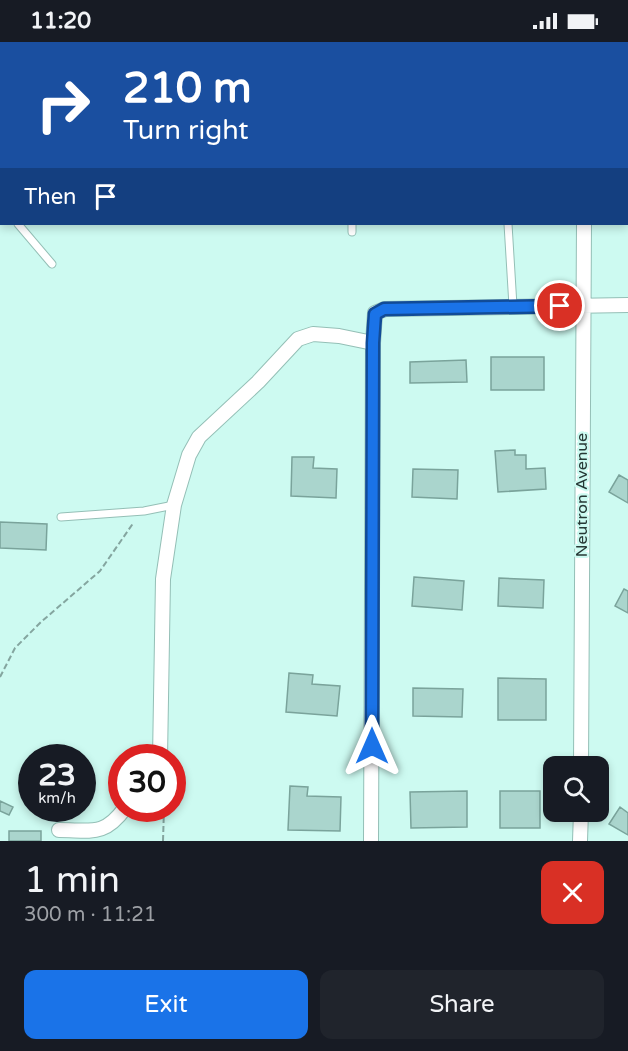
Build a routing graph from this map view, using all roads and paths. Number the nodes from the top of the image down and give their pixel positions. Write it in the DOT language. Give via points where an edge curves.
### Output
graph roads {
  1 [pos="19,225"];
  2 [pos="352,225"];
  3 [pos="508,225"];
  4 [pos="584,225"];
  5 [pos="352,232"];
  6 [pos="52,264"];
  7 [pos="583,305"];
  8 [pos="628,305"];
  9 [pos="513,306"];
  10 [pos="373,343"];
  11 [pos="174,504"];
  12 [pos="144,511"];
  13 [pos="61,517"];
  14 [pos="0,677"];
  15 [pos="160,744"];
  16 [pos="581,756"];
  17 [pos="114,822"];
  18 [pos="164,822"];
  19 [pos="580,822"];
  20 [pos="59,830"];
  21 [pos="163,841"];
  22 [pos="371,841"];
  23 [pos="580,841"];
  1 -- 6 [label="lane"];
  2 -- 5 [label="lane"];
  3 -- 9 [label="lane"];
  4 -- 7 [label="street, Neutron Avenue"];
  7 -- 8 [label="street"];
  7 -- 9 [label="street"];
  7 -- 16 [label="street, Neutron Avenue"];
  9 -- 10 [label="street" via="384,309 375,314"];
  10 -- 11 [label="street" via="313,334 298,339 199,437 189,455"];
  10 -- 22 [label="street"];
  11 -- 12 [label="lane"];
  11 -- 15 [label="street" via="163,579"];
  12 -- 13 [label="lane"];
  12 -- 14 [label="path" via="100,572 15,648"];
  17 -- 20 [label="street" via="96,830"];
  18 -- 21 [label="path"];
  19 -- 23 [label="street"];
}
